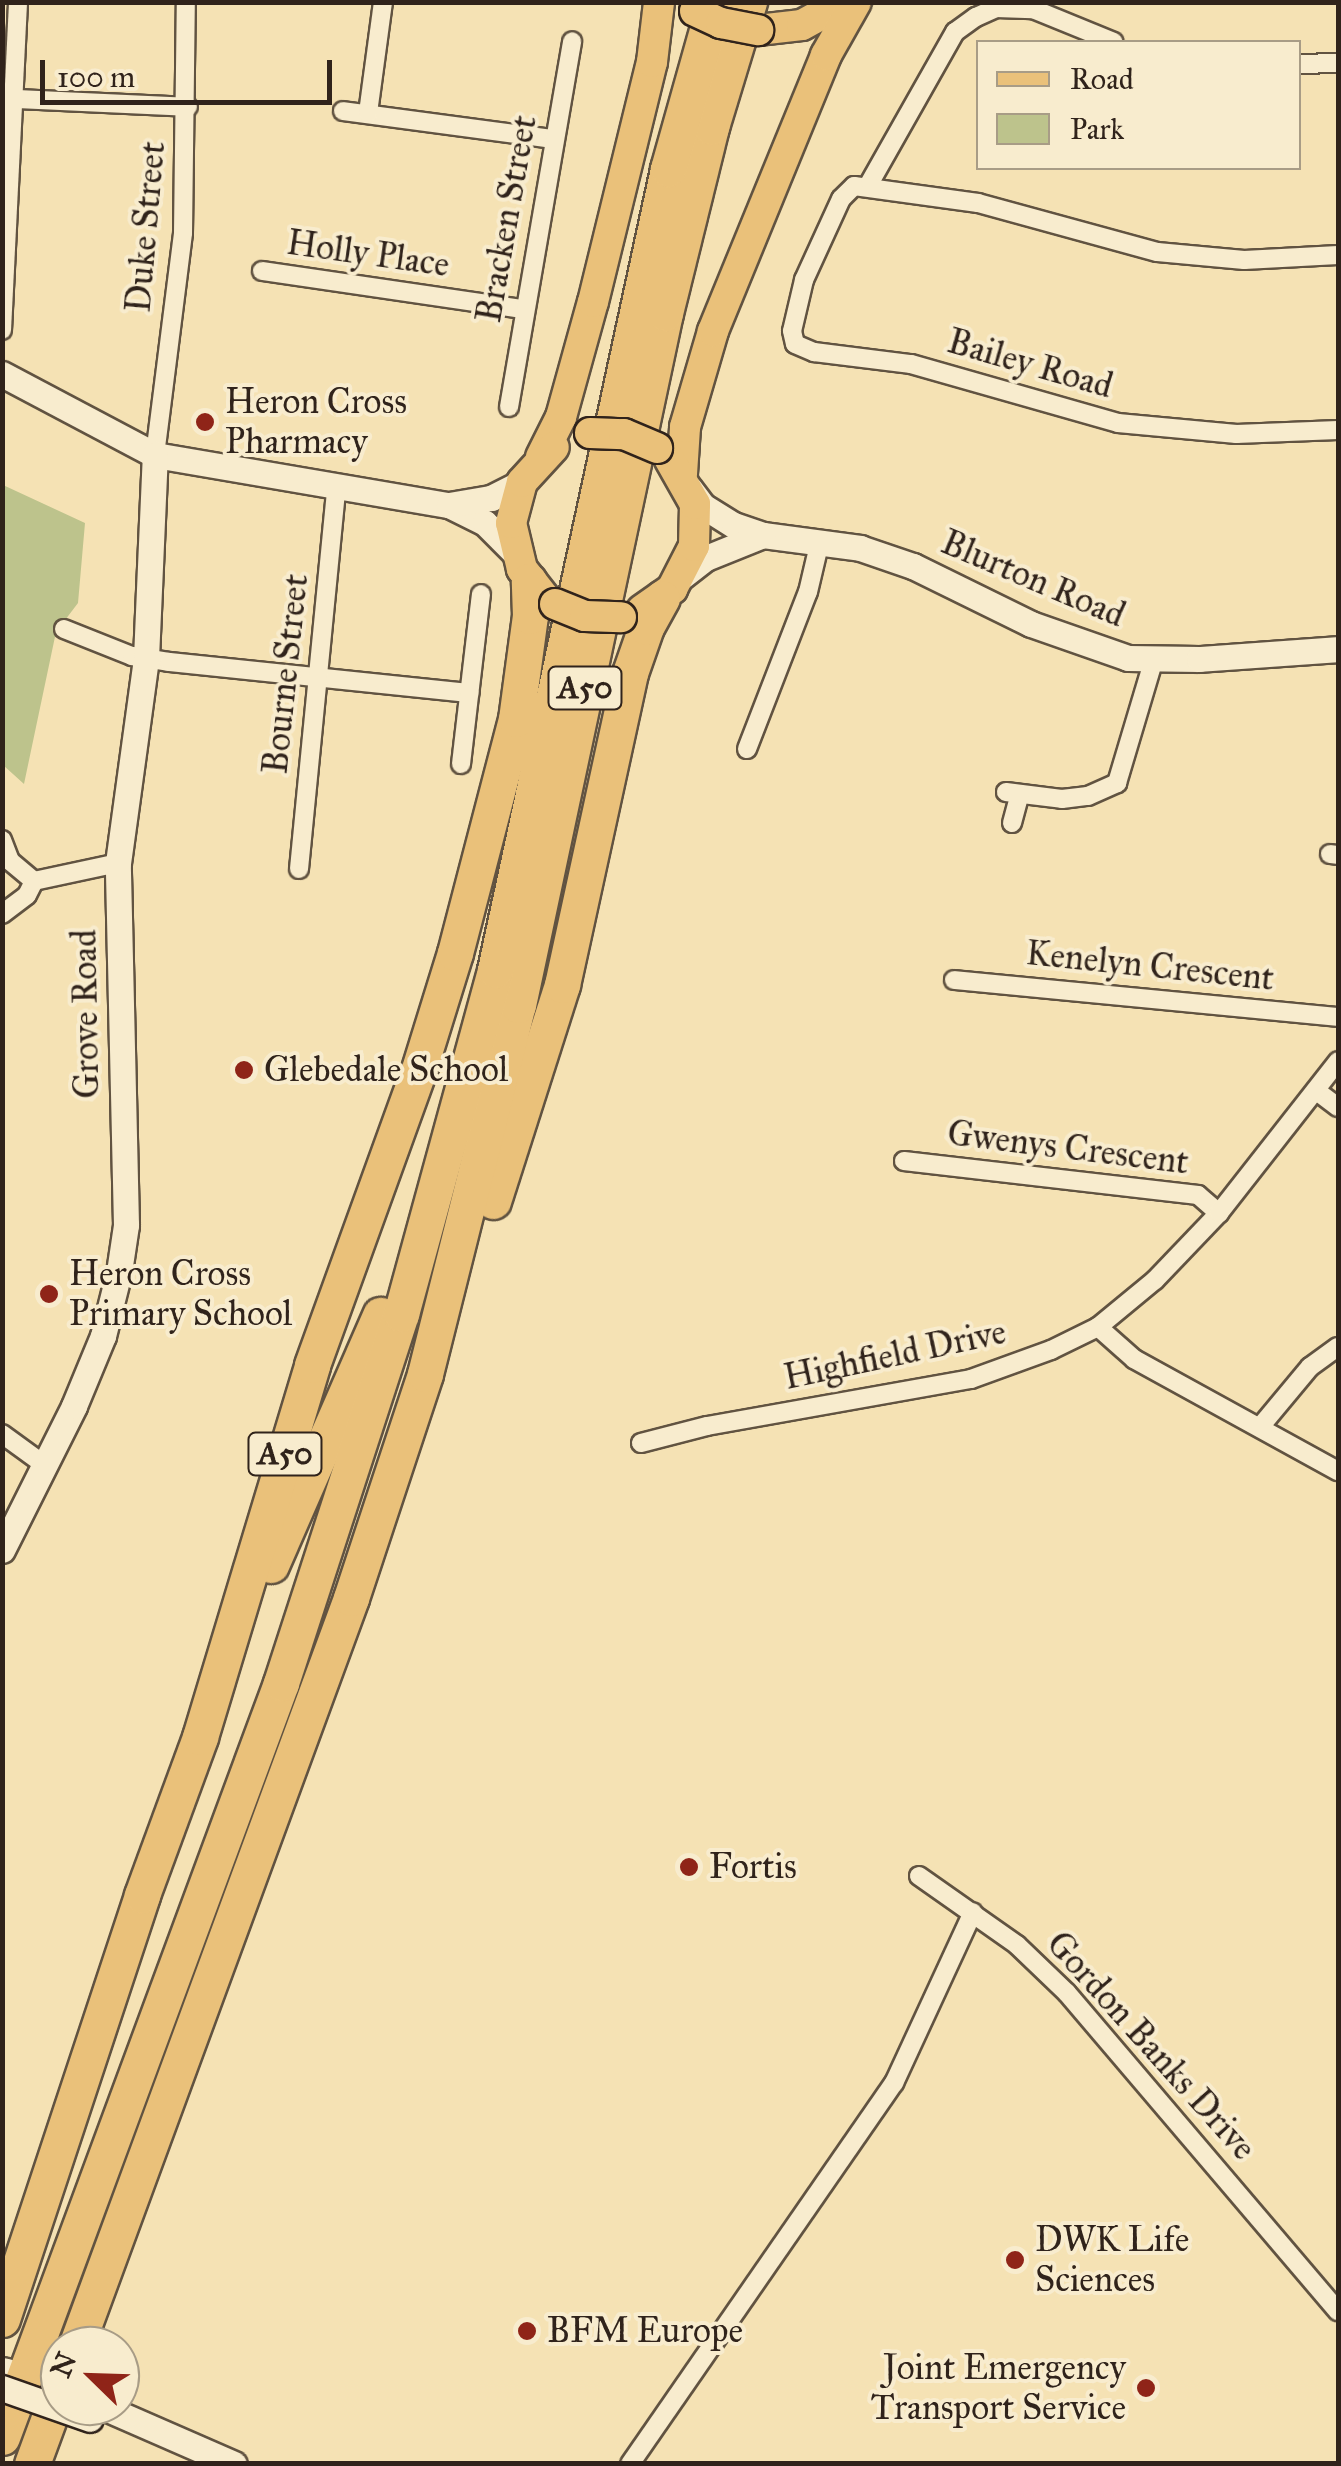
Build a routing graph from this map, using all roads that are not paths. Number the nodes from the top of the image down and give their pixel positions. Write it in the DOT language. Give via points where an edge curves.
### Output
graph roads {
  1 [pos="18,2"];
  2 [pos="186,2"];
  3 [pos="382,2"];
  4 [pos="659,2"];
  5 [pos="844,2"];
  6 [pos="856,2"];
  7 [pos="697,5"];
  8 [pos="753,16"];
  9 [pos="1109,40"];
  10 [pos="572,41"];
  11 [pos="1338,62"];
  12 [pos="1301,64"];
  13 [pos="14,99"];
  14 [pos="188,107"];
  15 [pos="343,111"];
  16 [pos="368,113"];
  17 [pos="552,138"];
  18 [pos="870,184"];
  19 [pos="1338,255"];
  20 [pos="262,271"];
  21 [pos="524,309"];
  22 [pos="2,330"];
  23 [pos="2,374"];
  24 [pos="509,408"];
  25 [pos="1338,430"];
  26 [pos="155,455"];
  27 [pos="531,470"];
  28 [pos="686,482"];
  29 [pos="337,484"];
  30 [pos="449,505"];
  31 [pos="763,535"];
  32 [pos="820,541"];
  33 [pos="533,580"];
  34 [pos="671,588"];
  35 [pos="481,594"];
  36 [pos="64,629"];
  37 [pos="1338,649"];
  38 [pos="1154,658"];
  39 [pos="157,660"];
  40 [pos="318,676"];
  41 [pos="469,693"];
  42 [pos="747,748"];
  43 [pos="460,764"];
  44 [pos="1012,824"];
  45 [pos="2,840"];
  46 [pos="118,863"];
  47 [pos="298,870"];
  48 [pos="34,881"];
  49 [pos="2,914"];
  50 [pos="495,970"];
  51 [pos="954,980"];
  52 [pos="1338,1017"];
  53 [pos="1338,1061"];
  54 [pos="1318,1092"];
  55 [pos="1338,1107"];
  56 [pos="904,1161"];
  57 [pos="1219,1213"];
  58 [pos="1098,1327"];
  59 [pos="1338,1347"];
  60 [pos="425,1374"];
  61 [pos="1260,1427"];
  62 [pos="2,1434"];
  63 [pos="642,1443"];
  64 [pos="46,1466"];
  65 [pos="1338,1471"];
  66 [pos="2,1550"];
  67 [pos="200,1736"];
  68 [pos="919,1876"];
  69 [pos="973,1912"];
  70 [pos="1338,2310"];
  71 [pos="2,2319"];
  72 [pos="83,2326"];
  73 [pos="4,2376"];
  74 [pos="40,2384"];
  75 [pos="40,2390"];
  76 [pos="46,2426"];
  77 [pos="134,2426"];
  78 [pos="2,2437"];
  79 [pos="635,2461"];
  80 [pos="32,2464"];
  81 [pos="234,2464"];
  1 -- 13 [label="street"];
  2 -- 14 [label="street, Duke Street"];
  3 -- 16 [label="street"];
  4 -- 27 [label="main road, A50" via="652,62 582,344 561,417"];
  5 -- 8 [label="main road, A50" via="802,24"];
  6 -- 28 [label="main road, A50" via="826,55 713,331 685,427"];
  7 -- 8 [label="main road, A50, bridge" via="721,23"];
  7 -- 50 [label="highway, A50" via="668,170"];
  8 -- 60 [label="highway, A50" via="711,127 665,313 510,1043"];
  9 -- 18 [label="street" via="1033,9 996,8 976,17 955,32"];
  10 -- 17 [label="street, Bracken Street"];
  11 -- 12 [label="street"];
  13 -- 14 [label="street"];
  13 -- 22 [label="street"];
  14 -- 26 [label="street, Duke Street" via="183,233"];
  15 -- 16 [label="street"];
  16 -- 17 [label="street"];
  17 -- 21 [label="street, Bracken Street"];
  18 -- 19 [label="street" via="978,203 1157,252 1244,260"];
  18 -- 25 [label="street, Bailey Road" via="854,186 842,199 804,280 795,344 910,364 1118,423 1236,434"];
  20 -- 21 [label="street, Holly Place"];
  21 -- 24 [label="street, Bracken Street"];
  23 -- 26 [label="street"];
  26 -- 29 [label="street"];
  26 -- 39 [label="street, Grove Road"];
  27 -- 28 [label="main road, bridge" via="562,442 590,433 624,434 656,448"];
  27 -- 30 [label="street" via="491,498"];
  27 -- 33 [label="main road, A50" via="511,523"];
  28 -- 31 [label="street, Blurton Road" via="716,516"];
  28 -- 34 [label="main road, A50" via="697,531"];
  29 -- 30 [label="street"];
  29 -- 40 [label="street, Bourne Street"];
  30 -- 33 [label="street" via="486,523"];
  31 -- 32 [label="street, Blurton Road"];
  31 -- 34 [label="street, Blurton Road" via="706,558"];
  32 -- 38 [label="street, Blurton Road" via="913,566 1031,624 1102,650"];
  32 -- 42 [label="street" via="808,592"];
  33 -- 34 [label="main road, A50, bridge" via="585,616 621,617"];
  33 -- 67 [label="highway, A50" via="516,719 455,952 312,1365"];
  34 -- 60 [label="highway, A50" via="630,674 546,1043"];
  35 -- 41 [label="street"];
  36 -- 39 [label="street"];
  37 -- 38 [label="street, Blurton Road"];
  38 -- 44 [label="street" via="1117,783 1062,799 1013,793"];
  39 -- 40 [label="street"];
  39 -- 46 [label="street, Grove Road"];
  40 -- 41 [label="street"];
  40 -- 47 [label="street, Bourne Street"];
  41 -- 43 [label="street"];
  45 -- 48 [label="street" via="10,861"];
  46 -- 48 [label="street"];
  46 -- 64 [label="street, Grove Road" via="126,1225 103,1336"];
  48 -- 49 [label="street"];
  50 -- 67 [label="highway, A50" via="381,1312"];
  50 -- 78 [label="highway, A50" via="401,1314 293,1646"];
  51 -- 52 [label="street, Kenelyn Crescent"];
  53 -- 54 [label="street, Highfield Drive"];
  54 -- 55 [label="street"];
  54 -- 57 [label="street, Highfield Drive"];
  56 -- 57 [label="street, Gwenys Crescent" via="1198,1195"];
  57 -- 58 [label="street, Highfield Drive"];
  58 -- 61 [label="street" via="1134,1359"];
  58 -- 63 [label="street, Highfield Drive" via="971,1379"];
  59 -- 61 [label="street" via="1297,1381"];
  60 -- 72 [label="highway, A50" via="351,1598"];
  61 -- 65 [label="street"];
  62 -- 64 [label="street"];
  64 -- 66 [label="street, Grove Road"];
  67 -- 71 [label="highway, A50"];
  68 -- 69 [label="street, Gordon Banks Drive"];
  69 -- 70 [label="street, Gordon Banks Drive" via="1067,1993"];
  69 -- 79 [label="street" via="894,2083"];
  73 -- 74 [label="street"];
  73 -- 75 [label="street, bridge"];
  76 -- 80 [label="highway"];
  77 -- 81 [label="street"];
}
